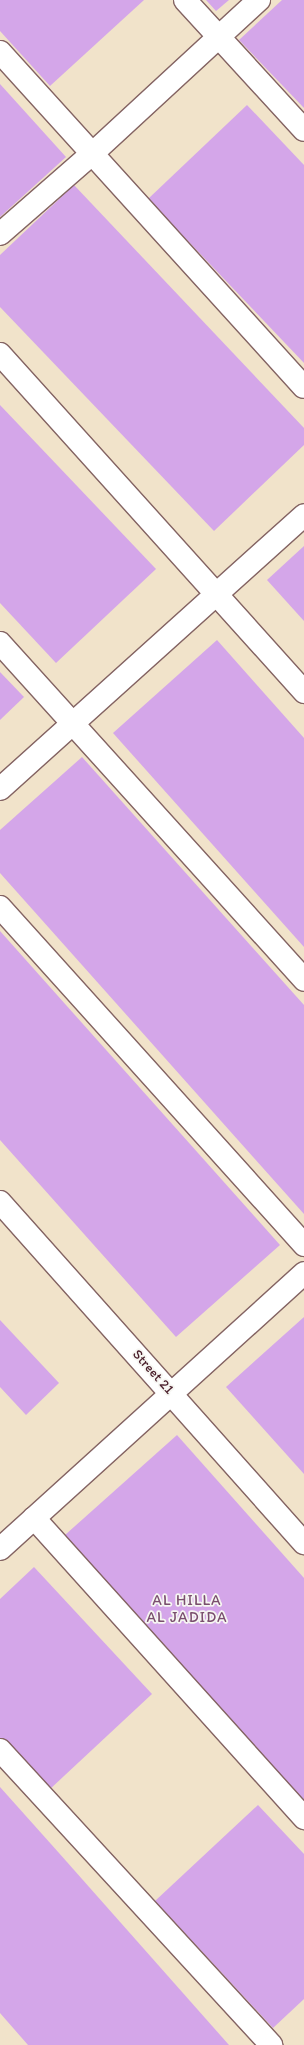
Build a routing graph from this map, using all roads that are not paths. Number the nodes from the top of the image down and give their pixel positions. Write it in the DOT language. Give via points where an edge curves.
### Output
graph roads {
  1 [pos="185,0"];
  2 [pos="259,0"];
  3 [pos="218,37"];
  4 [pos="0,52"];
  5 [pos="304,130"];
  6 [pos="93,153"];
  7 [pos="0,234"];
  8 [pos="0,354"];
  9 [pos="304,387"];
  10 [pos="304,515"];
  11 [pos="216,594"];
  12 [pos="0,643"];
  13 [pos="304,692"];
  14 [pos="73,724"];
  15 [pos="0,789"];
  16 [pos="0,907"];
  17 [pos="304,980"];
  18 [pos="0,1202"];
  19 [pos="304,1245"];
  20 [pos="304,1273"];
  21 [pos="172,1392"];
  22 [pos="34,1518"];
  23 [pos="304,1543"];
  24 [pos="0,1549"];
  25 [pos="0,1750"];
  26 [pos="304,1818"];
  27 [pos="271,2045"];
  1 -- 3 [label="street"];
  2 -- 3 [label="street"];
  3 -- 5 [label="street"];
  3 -- 6 [label="street"];
  4 -- 6 [label="street"];
  6 -- 7 [label="street"];
  6 -- 9 [label="street"];
  8 -- 11 [label="street"];
  10 -- 11 [label="street"];
  11 -- 13 [label="street"];
  11 -- 14 [label="street"];
  12 -- 14 [label="street"];
  14 -- 15 [label="street"];
  14 -- 17 [label="street"];
  16 -- 19 [label="street"];
  18 -- 21 [label="street, Street 21"];
  20 -- 21 [label="street"];
  21 -- 22 [label="street"];
  21 -- 23 [label="street, Street 21"];
  22 -- 24 [label="street"];
  22 -- 26 [label="street"];
  25 -- 27 [label="street"];
}
